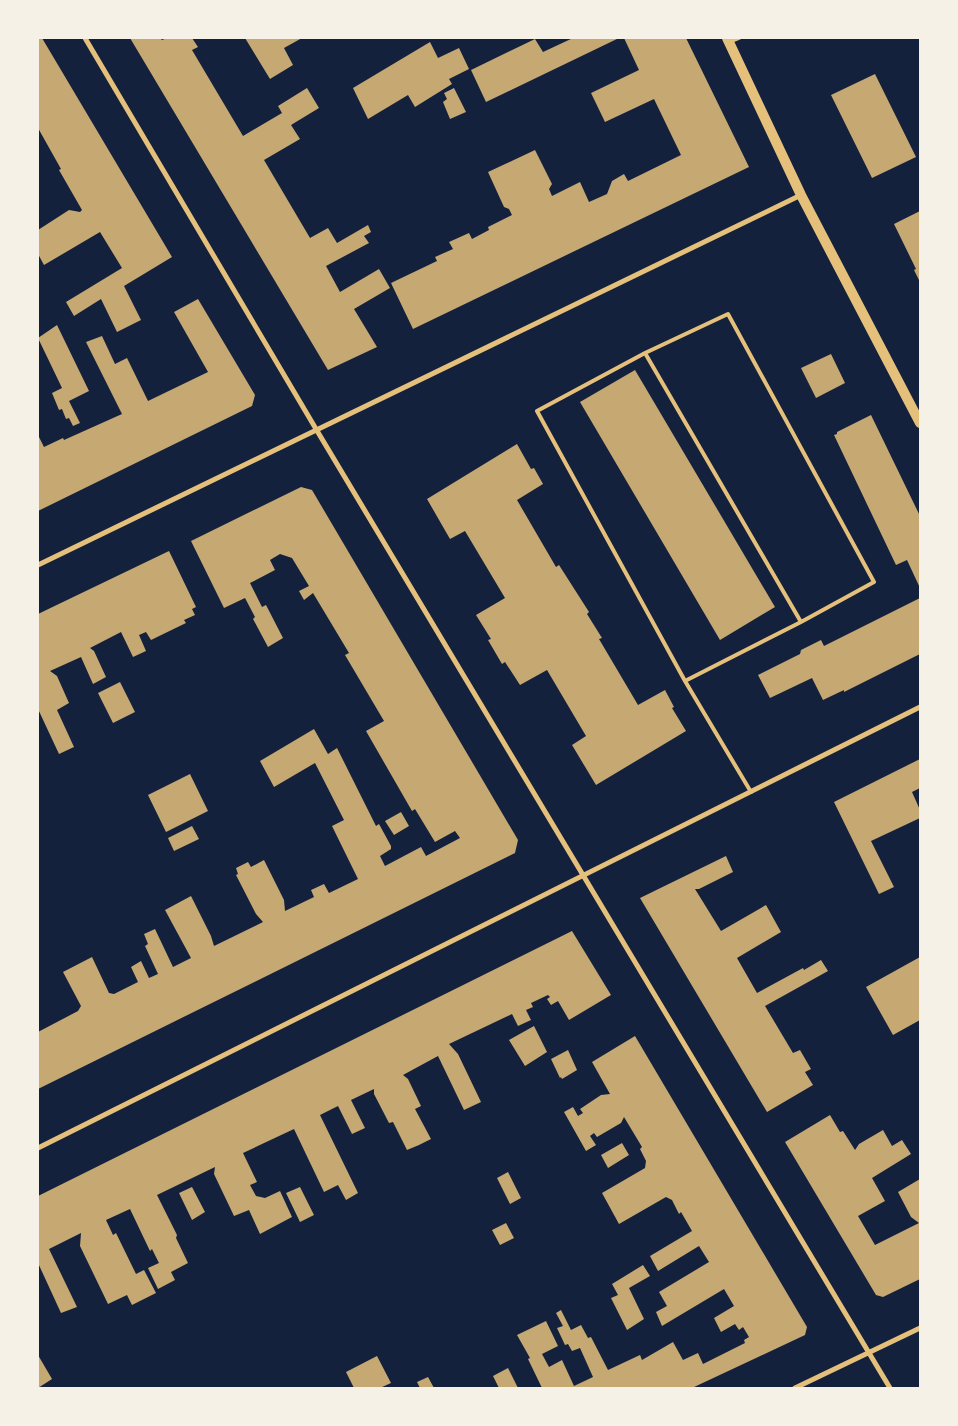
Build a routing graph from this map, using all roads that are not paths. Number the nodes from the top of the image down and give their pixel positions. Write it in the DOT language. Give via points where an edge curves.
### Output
graph roads {
  1 [pos="85,38"];
  2 [pos="732,39"];
  3 [pos="801,194"];
  4 [pos="645,353"];
  5 [pos="920,423"];
  6 [pos="316,429"];
  7 [pos="38,565"];
  8 [pos="801,622"];
  9 [pos="685,681"];
  10 [pos="920,707"];
  11 [pos="751,792"];
  12 [pos="584,876"];
  13 [pos="38,1148"];
  14 [pos="920,1328"];
  15 [pos="870,1353"];
  16 [pos="795,1388"];
  17 [pos="890,1388"];
  1 -- 6 [label="street"];
  2 -- 3 [label="main road"];
  3 -- 5 [label="main road"];
  3 -- 6 [label="street"];
  4 -- 8 [label="lane"];
  4 -- 8 [label="lane" via="728,314 874,582"];
  4 -- 9 [label="lane" via="537,411"];
  6 -- 7 [label="street"];
  6 -- 12 [label="street"];
  8 -- 9 [label="lane"];
  9 -- 11 [label="lane"];
  10 -- 11 [label="street"];
  11 -- 12 [label="street"];
  12 -- 13 [label="street"];
  12 -- 15 [label="street"];
  14 -- 15 [label="street"];
  15 -- 16 [label="street"];
  15 -- 17 [label="street"];
}
